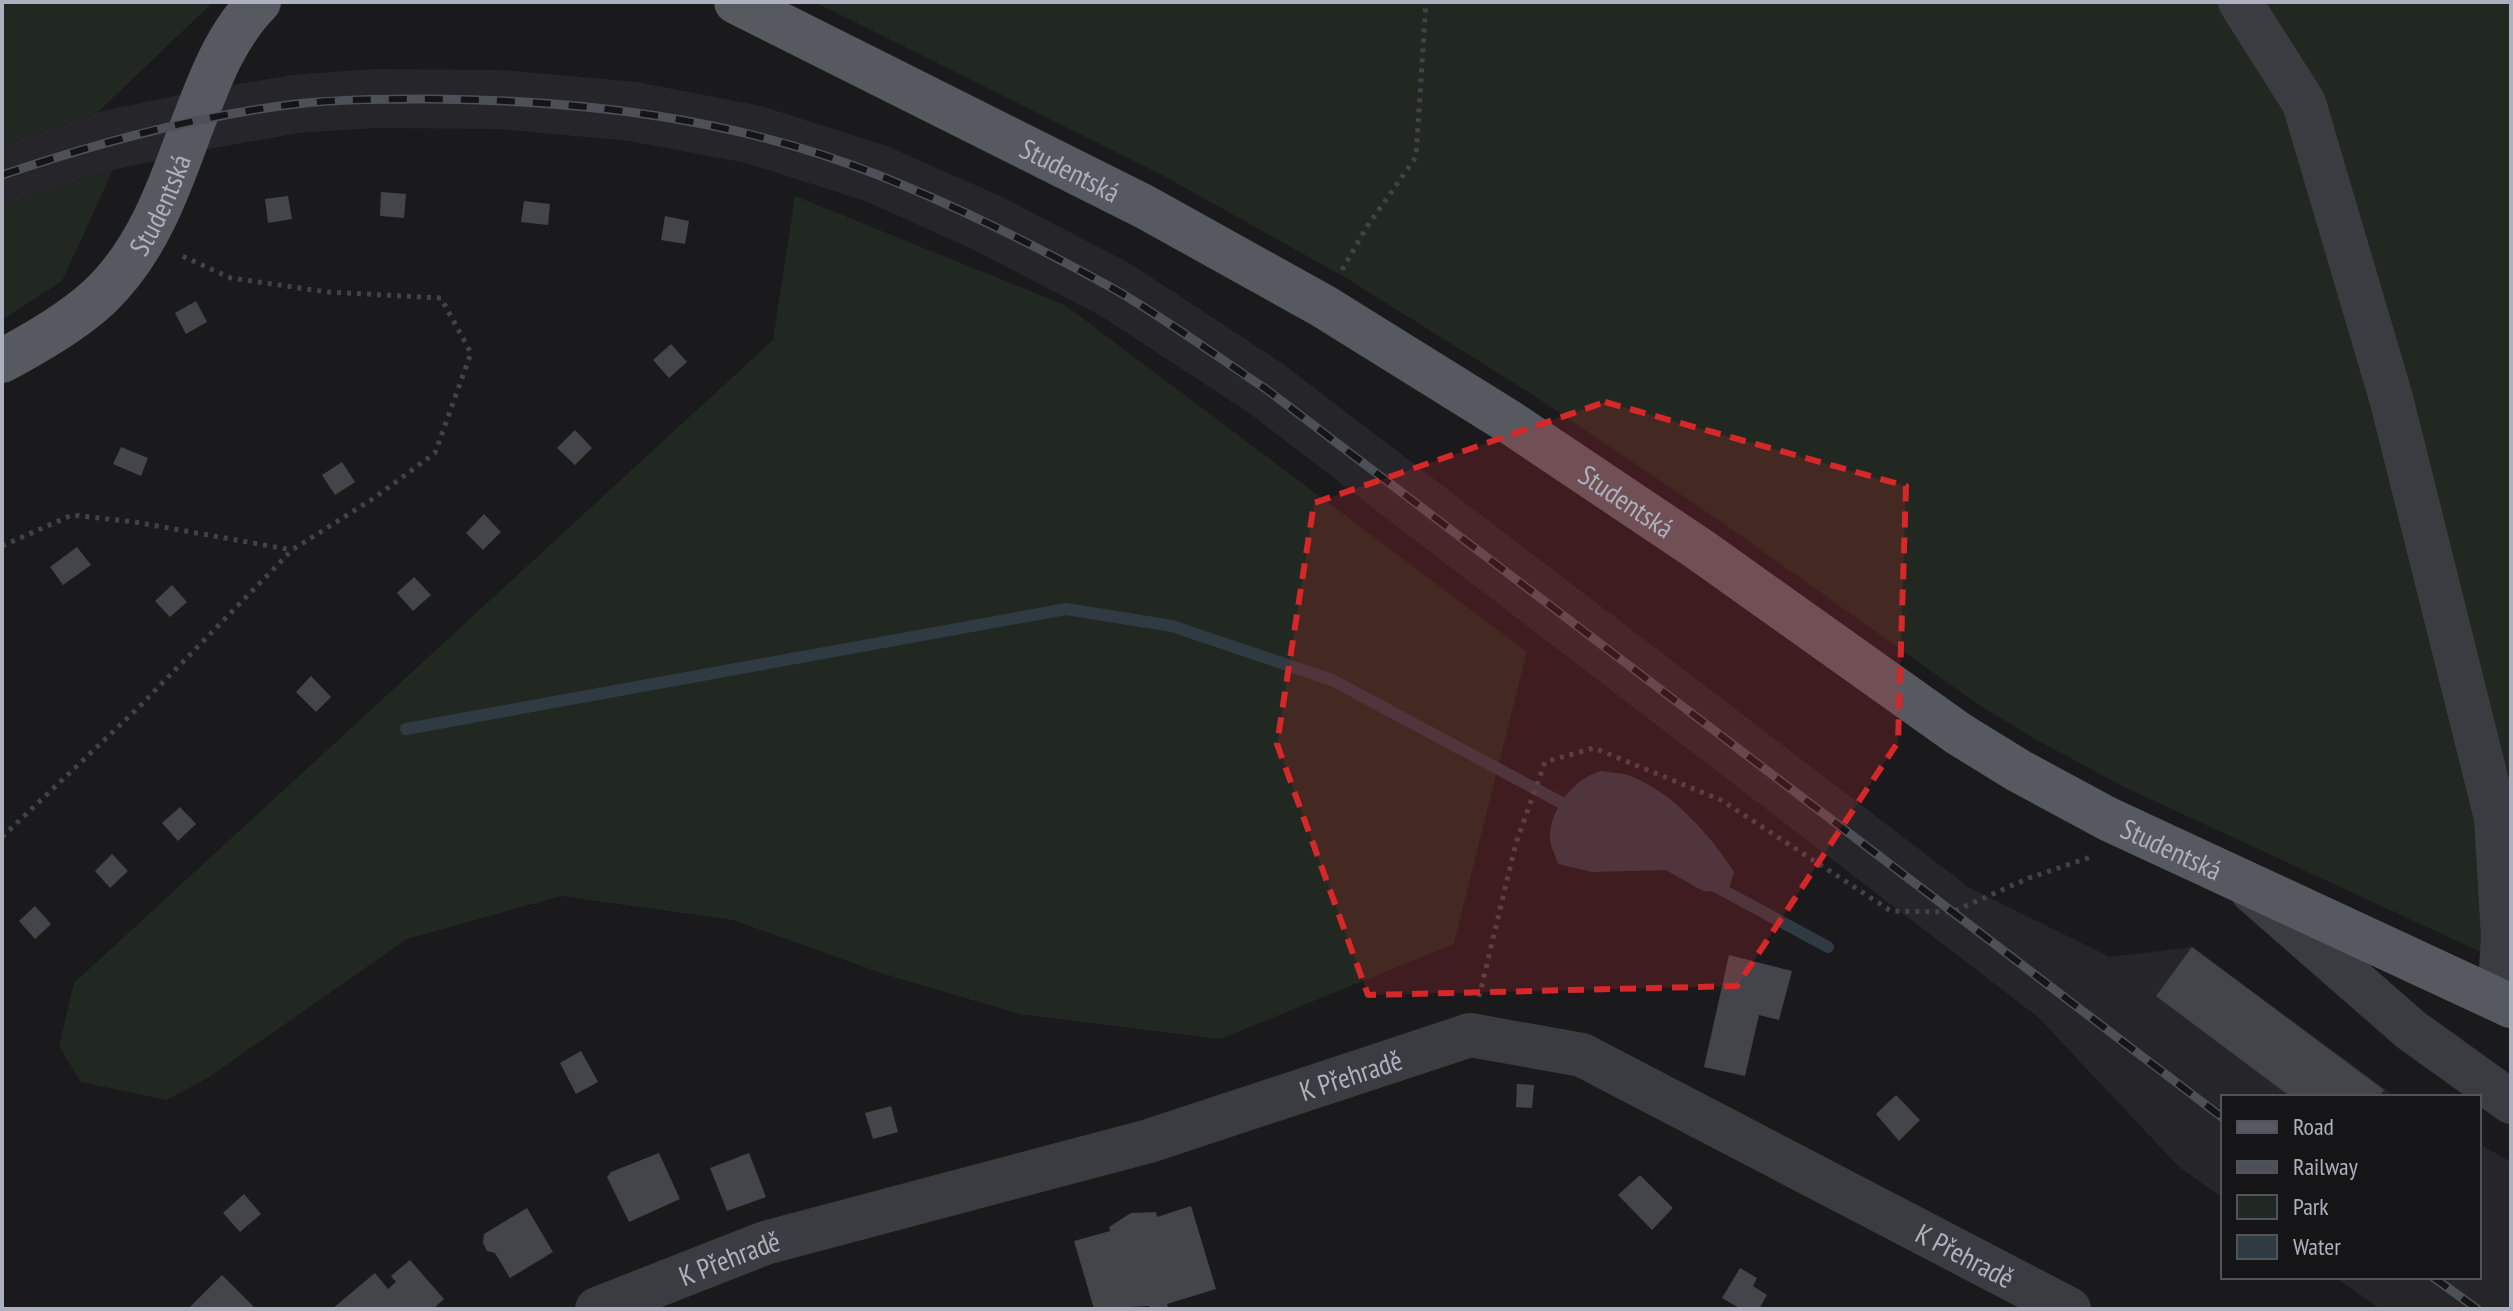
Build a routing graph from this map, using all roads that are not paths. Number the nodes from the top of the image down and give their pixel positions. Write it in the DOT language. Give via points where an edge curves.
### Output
graph roads {
  1 [pos="259,2"];
  2 [pos="736,2"];
  3 [pos="2240,2"];
  4 [pos="2,361"];
  5 [pos="2238,879"];
  6 [pos="2505,1003"];
  7 [pos="2511,1102"];
  8 [pos="597,1309"];
  9 [pos="2069,1309"];
  1 -- 4 [label="main road, Studentská" via="229,39 144,238 100,297"];
  2 -- 5 [label="main road, Studentská" via="1145,207 1323,306 1511,423 1959,734 2131,830"];
  3 -- 6 [label="street" via="2304,103 2391,398 2496,818"];
  5 -- 6 [label="main road, Studentská"];
  5 -- 7 [label="street" via="2411,1030"];
  8 -- 9 [label="street, K Přehradě" via="765,1243 1149,1141 1470,1035 1582,1055"];
}
